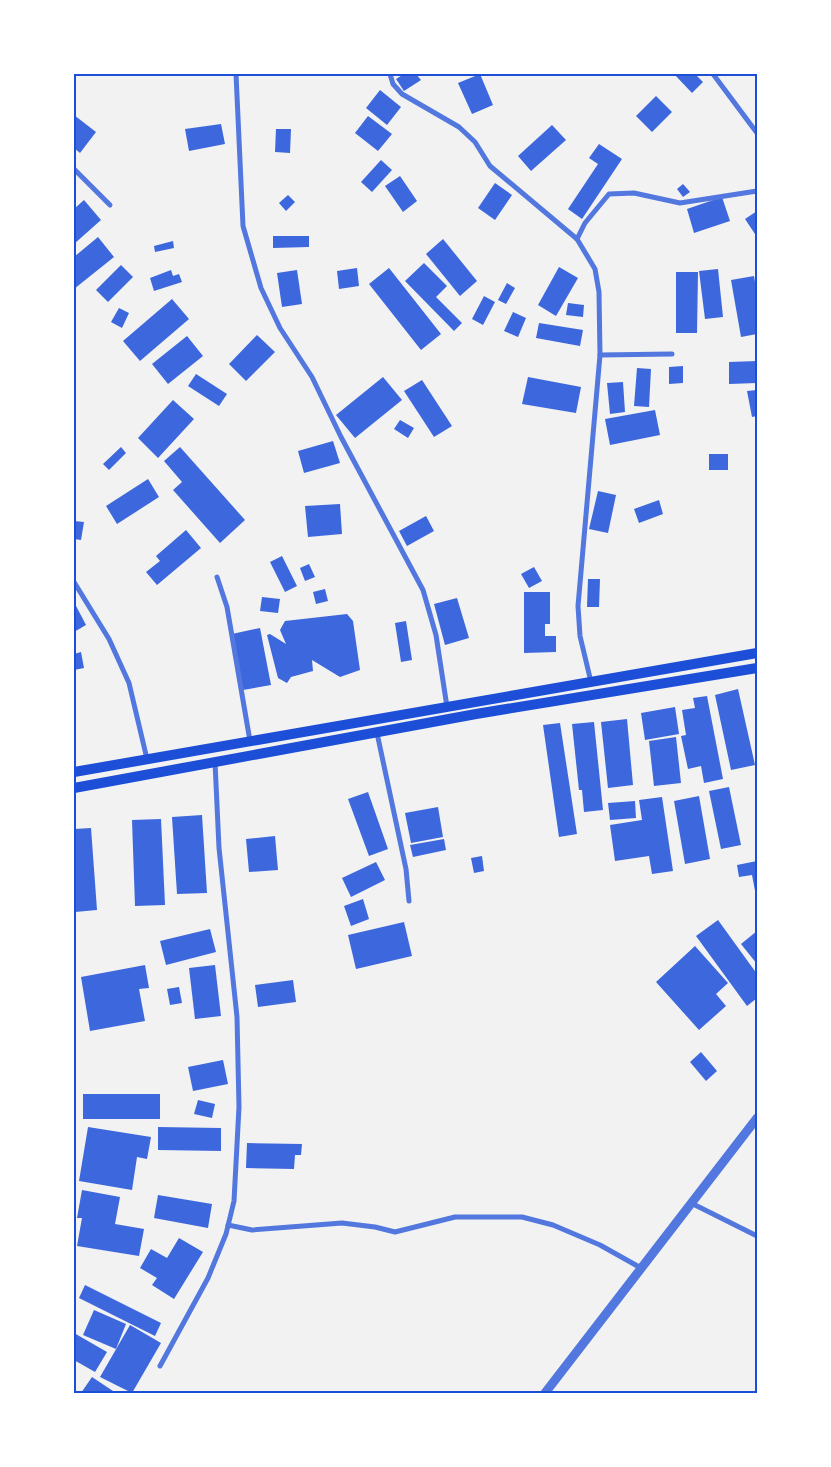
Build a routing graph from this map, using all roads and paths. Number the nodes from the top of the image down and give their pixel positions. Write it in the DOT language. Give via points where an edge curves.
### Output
graph roads {
  1 [pos="236,74"];
  2 [pos="390,74"];
  3 [pos="712,74"];
  4 [pos="757,133"];
  5 [pos="74,169"];
  6 [pos="757,191"];
  7 [pos="110,205"];
  8 [pos="577,239"];
  9 [pos="672,354"];
  10 [pos="600,355"];
  11 [pos="217,577"];
  12 [pos="74,582"];
  13 [pos="757,653"];
  14 [pos="757,668"];
  15 [pos="591,682"];
  16 [pos="447,707"];
  17 [pos="377,734"];
  18 [pos="250,741"];
  19 [pos="147,759"];
  20 [pos="215,762"];
  21 [pos="74,772"];
  22 [pos="74,788"];
  23 [pos="409,901"];
  24 [pos="757,1118"];
  25 [pos="690,1203"];
  26 [pos="228,1225"];
  27 [pos="757,1236"];
  28 [pos="641,1268"];
  29 [pos="160,1366"];
  30 [pos="545,1393"];
  1 -- 16 [label="street" via="243,226 261,288 280,328 312,377 423,590 436,635"];
  2 -- 8 [label="street" via="393,84 402,94 459,127 475,142 490,166"];
  3 -- 4 [label="street"];
  5 -- 7 [label="street"];
  6 -- 8 [label="street" via="680,202 634,193 609,194"];
  8 -- 10 [label="street" via="595,269 599,292"];
  9 -- 10 [label="street"];
  10 -- 15 [label="street" via="578,606 580,636"];
  11 -- 18 [label="street" via="227,607"];
  12 -- 19 [label="street" via="109,638 129,683"];
  13 -- 15 [label="main road"];
  14 -- 17 [label="main road" via="607,691"];
  15 -- 16 [label="main road"];
  16 -- 18 [label="main road"];
  17 -- 20 [label="main road"];
  17 -- 23 [label="street" via="405,860"];
  18 -- 19 [label="main road"];
  19 -- 21 [label="main road"];
  20 -- 22 [label="main road"];
  20 -- 26 [label="street" via="219,848 237,1017 239,1107 234,1201"];
  24 -- 25 [label="street"];
  25 -- 27 [label="street"];
  25 -- 28 [label="street"];
  26 -- 28 [label="street" via="252,1230 342,1224 395,1232 455,1217 522,1218 553,1225 600,1245"];
  26 -- 29 [label="street" via="208,1278"];
  28 -- 30 [label="street"];
}
